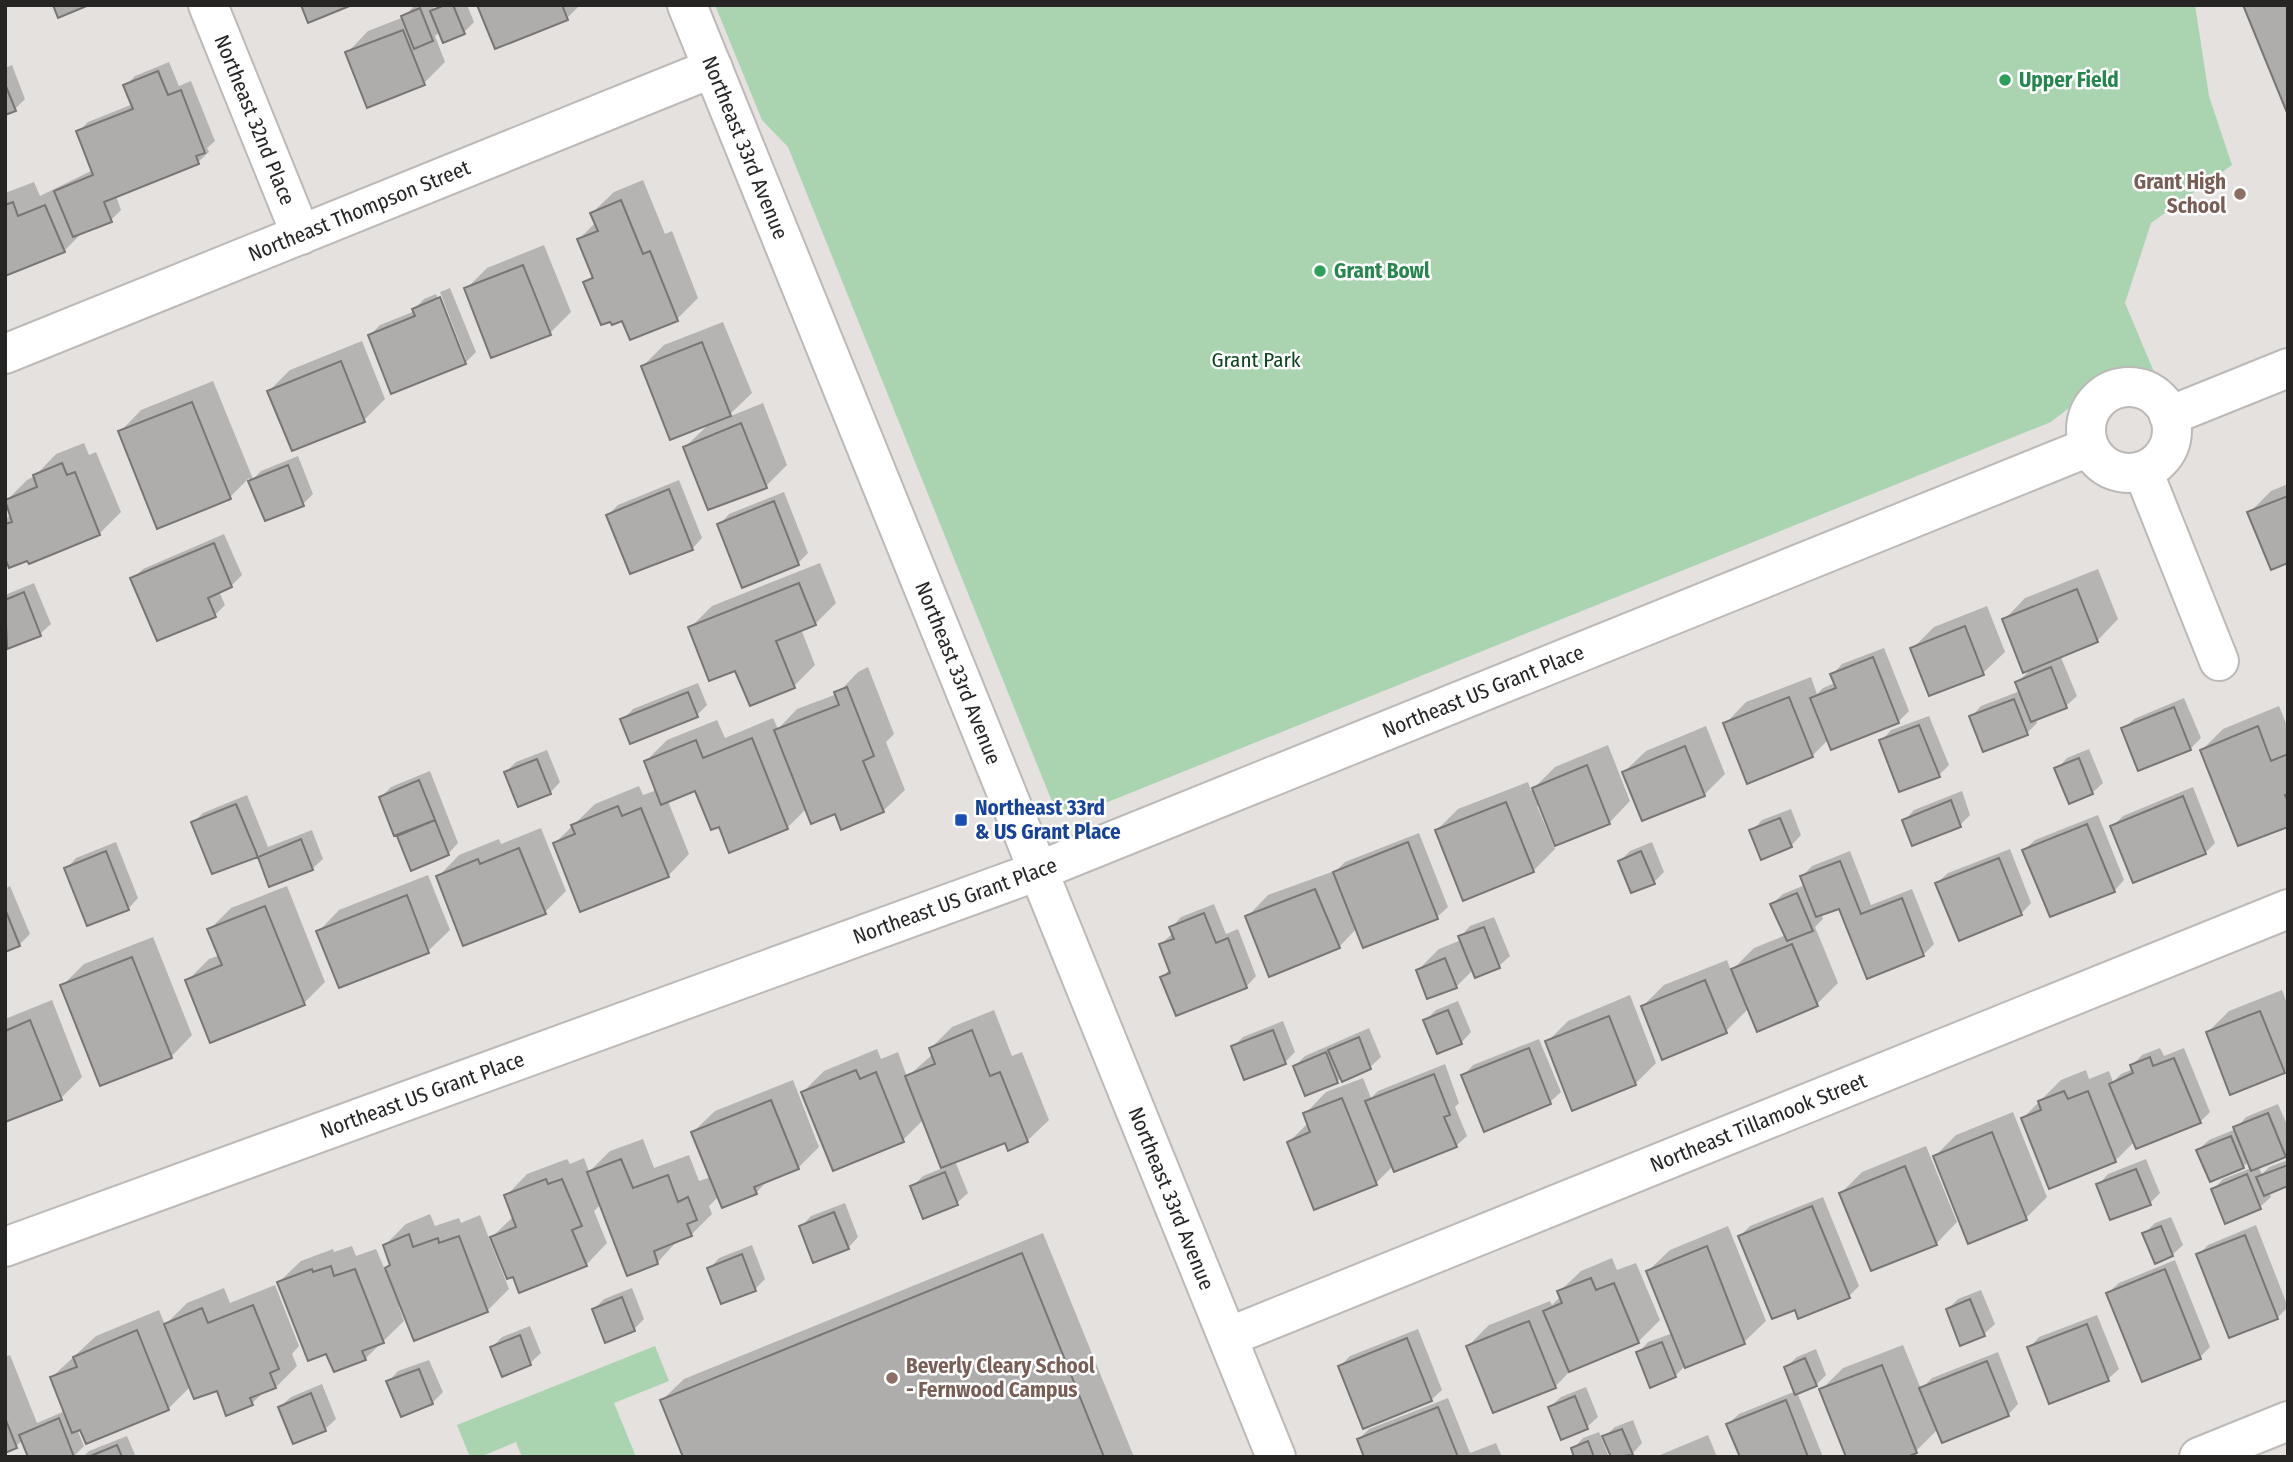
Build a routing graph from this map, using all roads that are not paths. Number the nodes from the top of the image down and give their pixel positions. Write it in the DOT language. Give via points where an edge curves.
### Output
graph roads {
  1 [pos="208,5"];
  2 [pos="687,5"];
  3 [pos="713,68"];
  4 [pos="301,235"];
  5 [pos="5,354"];
  6 [pos="2288,368"];
  7 [pos="2169,416"];
  8 [pos="2089,447"];
  9 [pos="2143,471"];
  10 [pos="2219,661"];
  11 [pos="1038,871"];
  12 [pos="2288,909"];
  13 [pos="5,1247"];
  14 [pos="1228,1336"];
  15 [pos="2288,1421"];
  16 [pos="1276,1457"];
  17 [pos="2199,1457"];
  1 -- 4 [label="street, Northeast 32nd Place"];
  2 -- 3 [label="street, Northeast 33rd Avenue"];
  3 -- 4 [label="street, Northeast Thompson Street"];
  3 -- 11 [label="street, Northeast 33rd Avenue"];
  4 -- 5 [label="street, Northeast Thompson Street"];
  6 -- 7 [label="street"];
  7 -- 8 [label="street" via="2151,393 2136,388 2114,390 2090,411 2085,432"];
  7 -- 9 [label="street" via="2169,446 2157,463"];
  8 -- 9 [label="street" via="2111,470"];
  8 -- 11 [label="street, Northeast US Grant Place"];
  9 -- 10 [label="street"];
  11 -- 13 [label="street, Northeast US Grant Place"];
  11 -- 14 [label="street, Northeast 33rd Avenue"];
  12 -- 14 [label="street, Northeast Tillamook Street"];
  14 -- 16 [label="street, Northeast 33rd Avenue"];
  15 -- 17 [label="street"];
}
